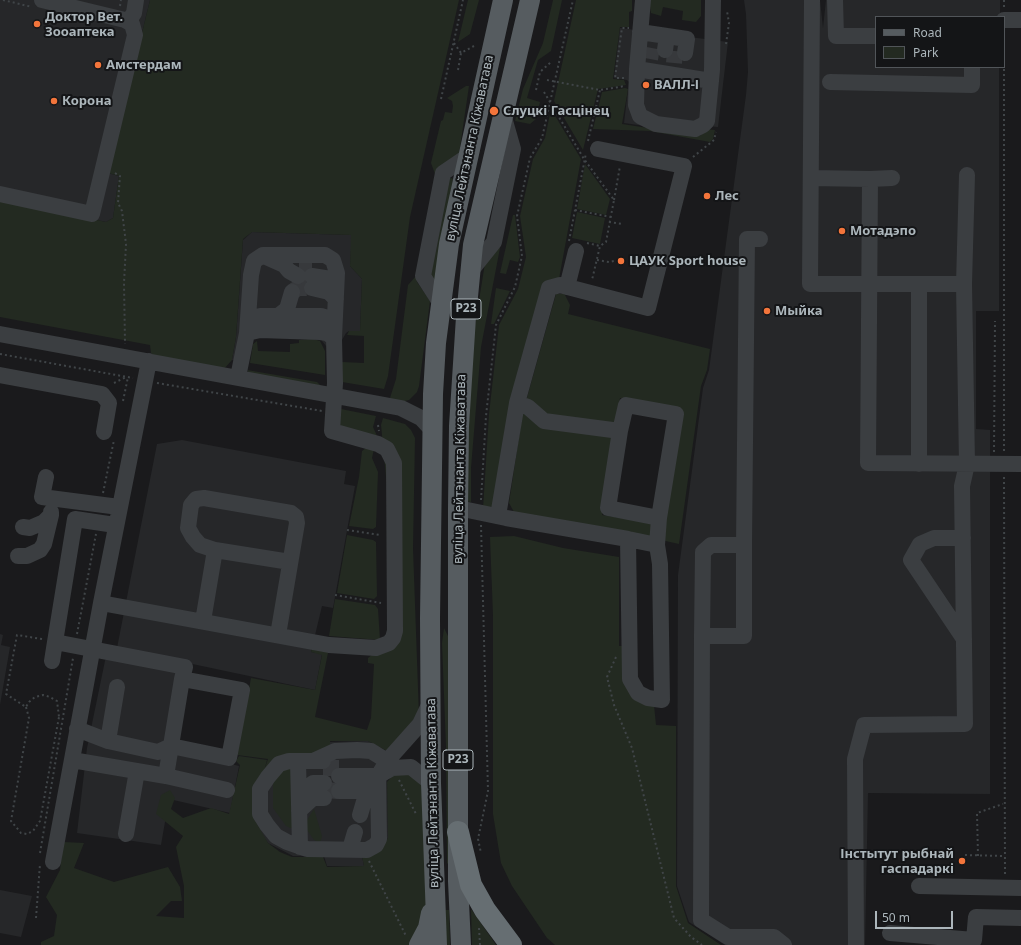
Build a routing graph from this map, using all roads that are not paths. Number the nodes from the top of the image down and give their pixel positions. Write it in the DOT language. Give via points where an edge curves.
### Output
graph roads {
  1 [pos="136,0"];
  2 [pos="503,0"];
  3 [pos="530,0"];
  4 [pos="643,0"];
  5 [pos="713,0"];
  6 [pos="812,0"];
  7 [pos="835,0"];
  8 [pos="38,4"];
  9 [pos="125,20"];
  10 [pos="1005,20"];
  11 [pos="1021,20"];
  12 [pos="875,36"];
  13 [pos="660,56"];
  14 [pos="972,68"];
  15 [pos="711,81"];
  16 [pos="830,82"];
  17 [pos="591,148"];
  18 [pos="967,176"];
  19 [pos="811,178"];
  20 [pos="892,178"];
  21 [pos="870,179"];
  22 [pos="0,194"];
  23 [pos="760,239"];
  24 [pos="572,249"];
  25 [pos="263,255"];
  26 [pos="303,273"];
  27 [pos="870,284"];
  28 [pos="919,284"];
  29 [pos="964,284"];
  30 [pos="336,285"];
  31 [pos="567,287"];
  32 [pos="292,292"];
  33 [pos="278,316"];
  34 [pos="334,320"];
  35 [pos="248,327"];
  36 [pos="0,334"];
  37 [pos="334,338"];
  38 [pos="149,361"];
  39 [pos="0,375"];
  40 [pos="238,377"];
  41 [pos="433,394"];
  42 [pos="334,395"];
  43 [pos="517,403"];
  44 [pos="401,408"];
  45 [pos="433,431"];
  46 [pos="620,431"];
  47 [pos="110,434"];
  48 [pos="920,464"];
  49 [pos="967,464"];
  50 [pos="1021,464"];
  51 [pos="46,477"];
  52 [pos="54,498"];
  53 [pos="119,507"];
  54 [pos="458,508"];
  55 [pos="51,515"];
  56 [pos="659,518"];
  57 [pos="492,520"];
  58 [pos="115,525"];
  59 [pos="23,527"];
  60 [pos="963,538"];
  61 [pos="628,539"];
  62 [pos="657,545"];
  63 [pos="744,545"];
  64 [pos="215,550"];
  65 [pos="18,556"];
  66 [pos="290,562"];
  67 [pos="100,603"];
  68 [pos="203,621"];
  69 [pos="278,635"];
  70 [pos="702,636"];
  71 [pos="964,638"];
  72 [pos="55,642"];
  73 [pos="93,648"];
  74 [pos="52,661"];
  75 [pos="182,679"];
  76 [pos="117,687"];
  77 [pos="431,702"];
  78 [pos="77,729"];
  79 [pos="108,741"];
  80 [pos="171,746"];
  81 [pos="72,760"];
  82 [pos="137,771"];
  83 [pos="166,776"];
  84 [pos="327,777"];
  85 [pos="378,778"];
  86 [pos="431,783"];
  87 [pos="227,790"];
  88 [pos="299,795"];
  89 [pos="360,815"];
  90 [pos="355,832"];
  91 [pos="458,832"];
  92 [pos="126,834"];
  93 [pos="300,847"];
  94 [pos="357,850"];
  95 [pos="53,862"];
  96 [pos="433,873"];
  97 [pos="458,881"];
  98 [pos="919,886"];
  99 [pos="1021,888"];
  100 [pos="436,906"];
  101 [pos="460,909"];
  102 [pos="1021,918"];
  103 [pos="890,933"];
  104 [pos="415,939"];
  105 [pos="437,945"];
  106 [pos="461,945"];
  107 [pos="510,945"];
  108 [pos="784,945"];
  109 [pos="856,945"];
  1 -- 9 [label="street" via="134,14"];
  2 -- 41 [label="main road, вуліца Лейтэнанта Кіжаватава / Р23" via="449,244 436,343"];
  3 -- 54 [label="main road, вуліца Лейтэнанта Кіжаватава / Р23" via="473,245 461,379"];
  4 -- 13 [label="street"];
  5 -- 15 [label="street"];
  6 -- 19 [label="street"];
  7 -- 12 [label="street" via="836,36"];
  8 -- 9 [label="street"];
  9 -- 22 [label="street" via="132,24 135,35 92,214"];
  10 -- 11 [label="street"];
  13 -- 15 [label="street"];
  13 -- 15 [label="street" via="636,105 640,116 656,124 695,129 703,125 707,120"];
  14 -- 16 [label="street" via="972,85"];
  17 -- 31 [label="street" via="684,166 648,308"];
  18 -- 29 [label="street"];
  19 -- 21 [label="street"];
  19 -- 27 [label="street" via="810,284"];
  20 -- 21 [label="street"];
  21 -- 27 [label="street"];
  23 -- 63 [label="street" via="747,239"];
  24 -- 31 [label="street"];
  25 -- 26 [label="street"];
  25 -- 30 [label="street" via="326,255 333,260"];
  25 -- 35 [label="street" via="254,261 251,275"];
  26 -- 30 [label="street" via="329,292"];
  26 -- 30 [label="street" via="330,266"];
  27 -- 28 [label="street"];
  27 -- 48 [label="street" via="868,464"];
  28 -- 29 [label="street"];
  28 -- 48 [label="street"];
  29 -- 49 [label="street"];
  30 -- 34 [label="street"];
  31 -- 43 [label="street" via="560,285 549,288"];
  32 -- 33 [label="street" via="287,309"];
  33 -- 34 [label="street" via="320,316"];
  33 -- 35 [label="street" via="260,316"];
  34 -- 37 [label="street"];
  35 -- 37 [label="street" via="260,330 320,332"];
  35 -- 40 [label="street"];
  36 -- 38 [label="street"];
  37 -- 42 [label="street"];
  38 -- 40 [label="street"];
  38 -- 53 [label="street"];
  39 -- 47 [label="street" via="102,394 109,403"];
  40 -- 42 [label="street"];
  41 -- 44 [label="street" via="422,404"];
  41 -- 45 [label="main road, вуліца Лейтэнанта Кіжаватава / Р23"];
  42 -- 44 [label="street"];
  42 -- 69 [label="street" via="332,431 378,444 387,449 394,463 395,630 390,643 376,648 330,645"];
  43 -- 46 [label="street" via="528,407 544,421"];
  43 -- 57 [label="street"];
  44 -- 45 [label="street" via="421,418"];
  45 -- 77 [label="main road, вуліца Лейтэнанта Кіжаватава / Р23"];
  46 -- 56 [label="street" via="608,508"];
  46 -- 56 [label="street" via="626,405 676,414"];
  48 -- 49 [label="street"];
  49 -- 50 [label="street"];
  49 -- 60 [label="street" via="962,486"];
  51 -- 52 [label="street" via="42,496"];
  52 -- 53 [label="street"];
  52 -- 55 [label="street"];
  53 -- 58 [label="street"];
  54 -- 57 [label="street"];
  54 -- 91 [label="main road, вуліца Лейтэнанта Кіжаватава / Р23"];
  55 -- 59 [label="street" via="38,526"];
  55 -- 65 [label="street" via="44,544 40,550 27,556"];
  56 -- 62 [label="street"];
  57 -- 61 [label="street"];
  58 -- 67 [label="street"];
  58 -- 72 [label="street" via="75,519"];
  60 -- 71 [label="street"];
  60 -- 71 [label="street" via="934,538 920,544 911,560"];
  61 -- 62 [label="street"];
  61 -- 62 [label="street" via="626,643 630,679 638,693 662,700 660,564"];
  63 -- 70 [label="street" via="711,545 702,552"];
  63 -- 70 [label="street" via="744,636"];
  64 -- 66 [label="street"];
  64 -- 66 [label="street" via="200,545 188,528 191,504 196,499 204,498 291,513 296,517 297,523"];
  64 -- 68 [label="street"];
  66 -- 69 [label="street"];
  67 -- 68 [label="street"];
  67 -- 73 [label="street"];
  68 -- 69 [label="street"];
  70 -- 108 [label="street" via="701,920 728,937 774,937"];
  71 -- 109 [label="street" via="965,724 864,725 855,759"];
  72 -- 73 [label="street"];
  72 -- 74 [label="street"];
  73 -- 75 [label="street" via="185,667"];
  73 -- 78 [label="street"];
  75 -- 80 [label="street"];
  75 -- 80 [label="street" via="242,690 229,758"];
  76 -- 79 [label="street"];
  77 -- 85 [label="street" via="420,724"];
  77 -- 86 [label="main road, вуліца Лейтэнанта Кіжаватава / Р23"];
  78 -- 79 [label="street"];
  78 -- 81 [label="street"];
  79 -- 80 [label="street" via="158,752"];
  80 -- 83 [label="street"];
  81 -- 82 [label="street"];
  81 -- 95 [label="street"];
  82 -- 83 [label="street"];
  82 -- 92 [label="street"];
  83 -- 87 [label="street"];
  84 -- 85 [label="street"];
  84 -- 85 [label="street"];
  84 -- 85 [label="street" via="335,751 358,750 371,751"];
  84 -- 88 [label="street"];
  84 -- 88 [label="street" via="313,790"];
  84 -- 88 [label="street" via="313,768"];
  84 -- 93 [label="street" via="288,761 279,764 260,789 260,814 276,836"];
  85 -- 86 [label="street" via="411,767"];
  85 -- 89 [label="street"];
  85 -- 94 [label="street" via="379,840 372,848"];
  86 -- 96 [label="main road, вуліца Лейтэнанта Кіжаватава / Р23"];
  88 -- 93 [label="street"];
  90 -- 94 [label="street"];
  91 -- 97 [label="main road, вуліца Лейтэнанта Кіжаватава / Р23"];
  91 -- 107 [label="highway, Р23" via="471,885"];
  93 -- 94 [label="street"];
  96 -- 97 [label="main road" via="449,883"];
  96 -- 100 [label="main road, вуліца Лейтэнанта Кіжаватава / Р23"];
  96 -- 104 [label="main road, Р23" via="432,912 428,928"];
  97 -- 101 [label="main road, вуліца Лейтэнанта Кіжаватава / Р23"];
  98 -- 99 [label="street"];
  100 -- 101 [label="main road" via="444,903"];
  100 -- 105 [label="main road, вуліца Лейтэнанта Кіжаватава / Р23"];
  101 -- 106 [label="main road, вуліца Лейтэнанта Кіжаватава / Р23"];
  102 -- 103 [label="street" via="976,917 974,940"];
}
